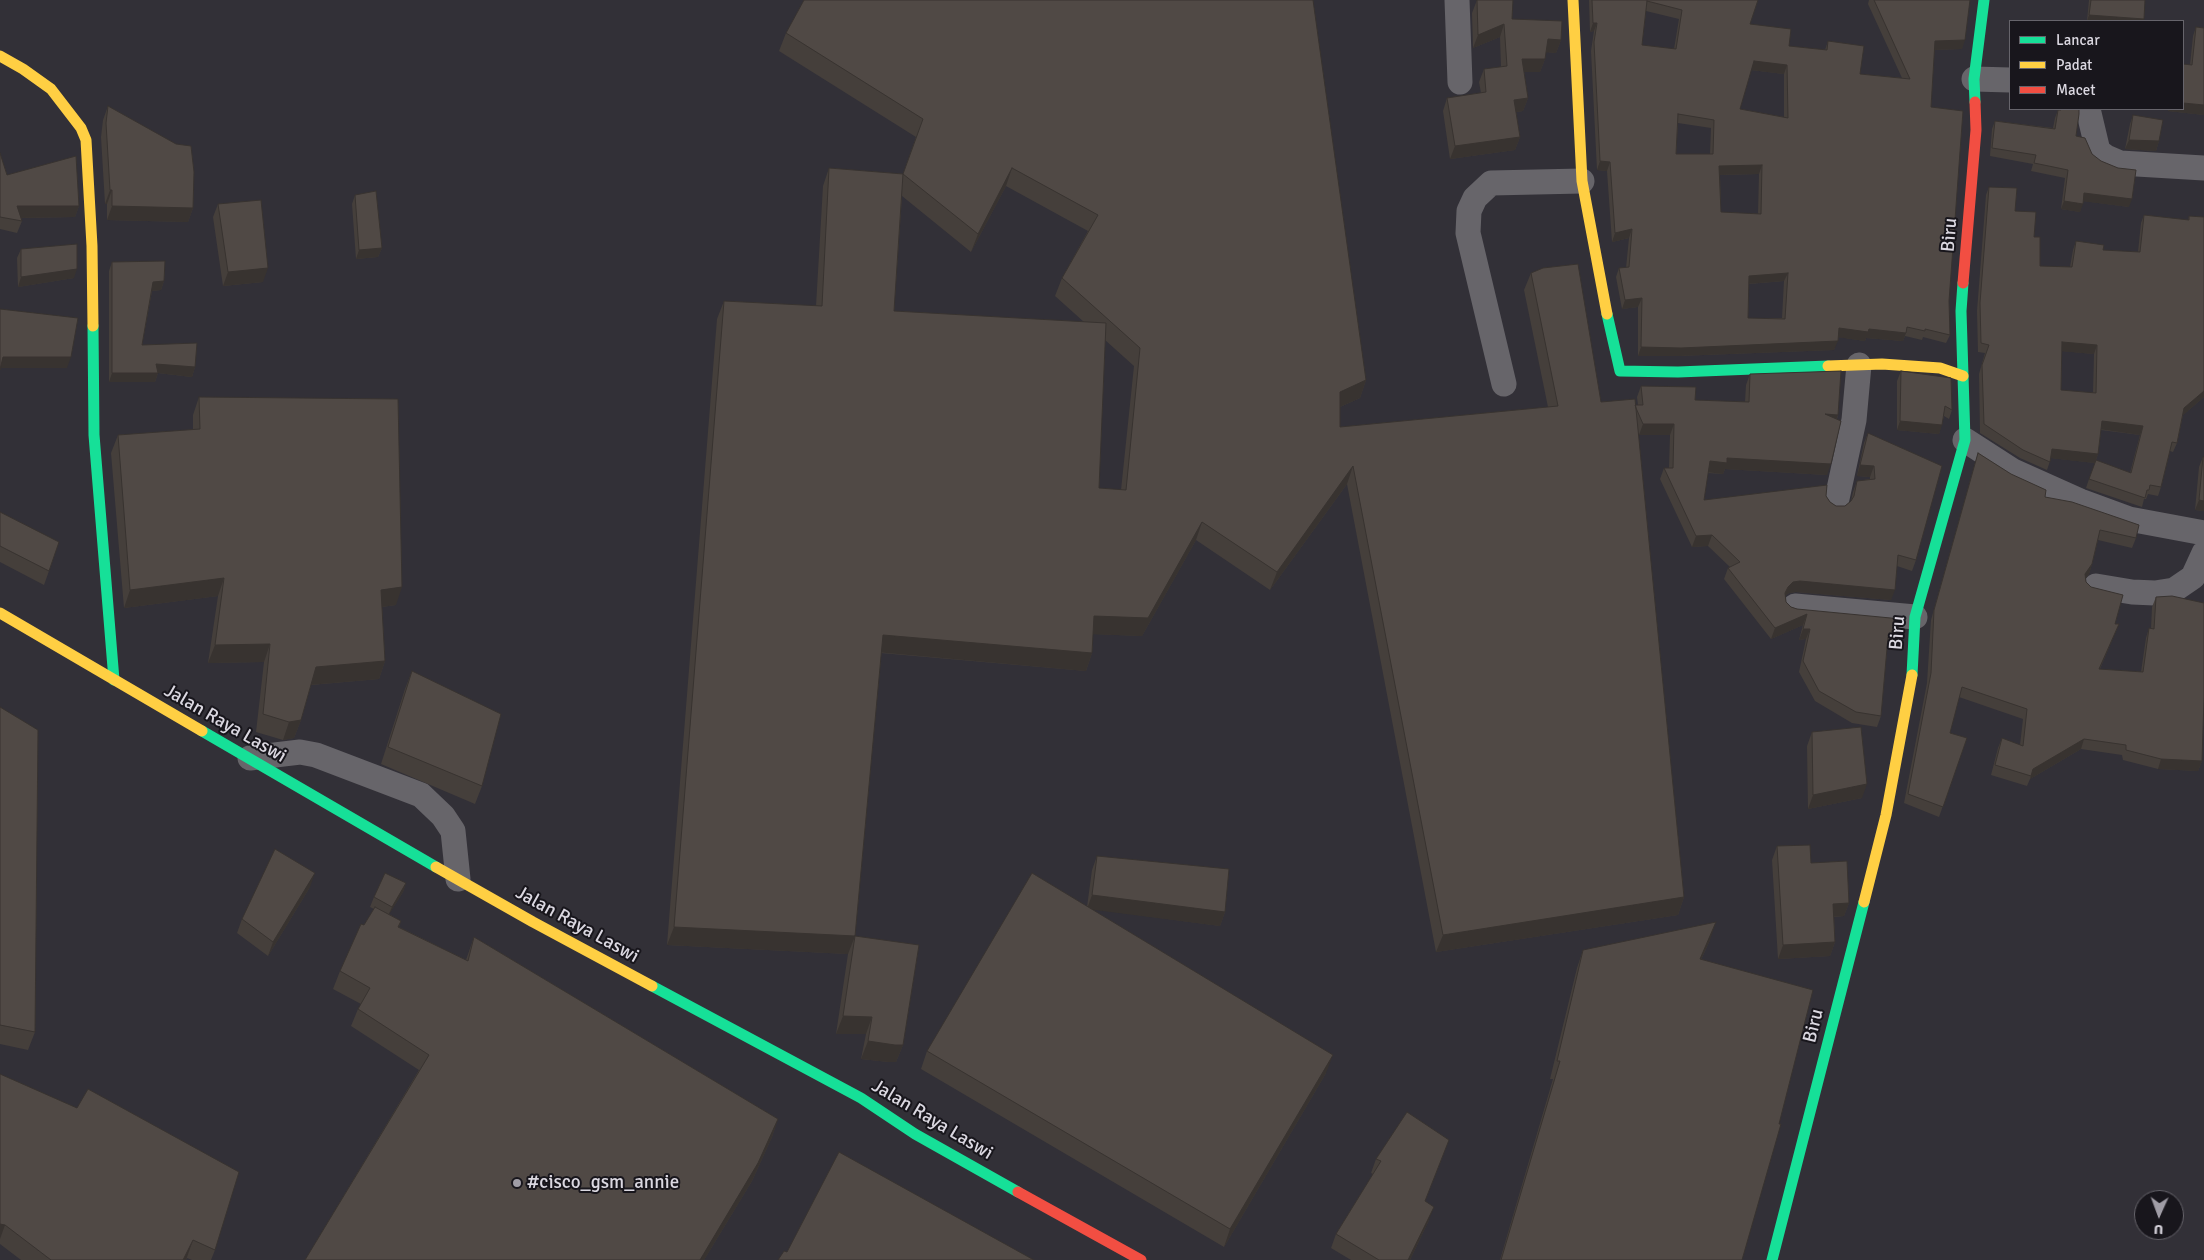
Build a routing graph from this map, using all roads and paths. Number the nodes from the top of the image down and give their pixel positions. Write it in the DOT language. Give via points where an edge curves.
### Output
graph roads {
  1 [pos="1457,0"];
  2 [pos="1573,0"];
  3 [pos="1984,0"];
  4 [pos="0,56"];
  5 [pos="1974,79"];
  6 [pos="2009,80"];
  7 [pos="1460,82"];
  8 [pos="2088,110"];
  9 [pos="2204,168"];
  10 [pos="1582,181"];
  11 [pos="1859,365"];
  12 [pos="1963,376"];
  13 [pos="1504,384"];
  14 [pos="1965,440"];
  15 [pos="1836,503"];
  16 [pos="2204,533"];
  17 [pos="2204,553"];
  18 [pos="2096,586"];
  19 [pos="1795,606"];
  20 [pos="0,613"];
  21 [pos="1916,617"];
  22 [pos="114,680"];
  23 [pos="250,758"];
  24 [pos="458,878"];
  25 [pos="1140,1260"];
  26 [pos="1772,1260"];
  1 -- 7 [label="street"];
  2 -- 10 [label="street"];
  3 -- 5 [label="street, Biru"];
  4 -- 22 [label="street" via="51,89 81,128 86,140 92,246 94,435"];
  5 -- 6 [label="street"];
  5 -- 12 [label="street, Biru" via="1976,130 1961,311"];
  8 -- 9 [label="street" via="2098,151 2106,157 2120,163"];
  10 -- 11 [label="street" via="1620,371"];
  10 -- 13 [label="street" via="1491,183 1475,198 1469,211 1468,233"];
  11 -- 12 [label="street" via="1940,368"];
  11 -- 15 [label="street" via="1854,420"];
  12 -- 14 [label="street, Biru"];
  14 -- 16 [label="street" via="2013,471 2080,501 2129,518"];
  14 -- 21 [label="street, Biru"];
  17 -- 18 [label="street" via="2193,578 2174,590 2132,592"];
  19 -- 21 [label="street"];
  20 -- 22 [label="street, Jalan Raya Laswi"];
  21 -- 26 [label="street, Biru" via="1912,680 1886,815"];
  22 -- 23 [label="street, Jalan Raya Laswi"];
  23 -- 24 [label="street, Jalan Raya Laswi"];
  23 -- 24 [label="street" via="300,752 316,754 420,795 443,816 453,831"];
  24 -- 25 [label="street, Jalan Raya Laswi" via="533,922 861,1098 915,1134"];
}
